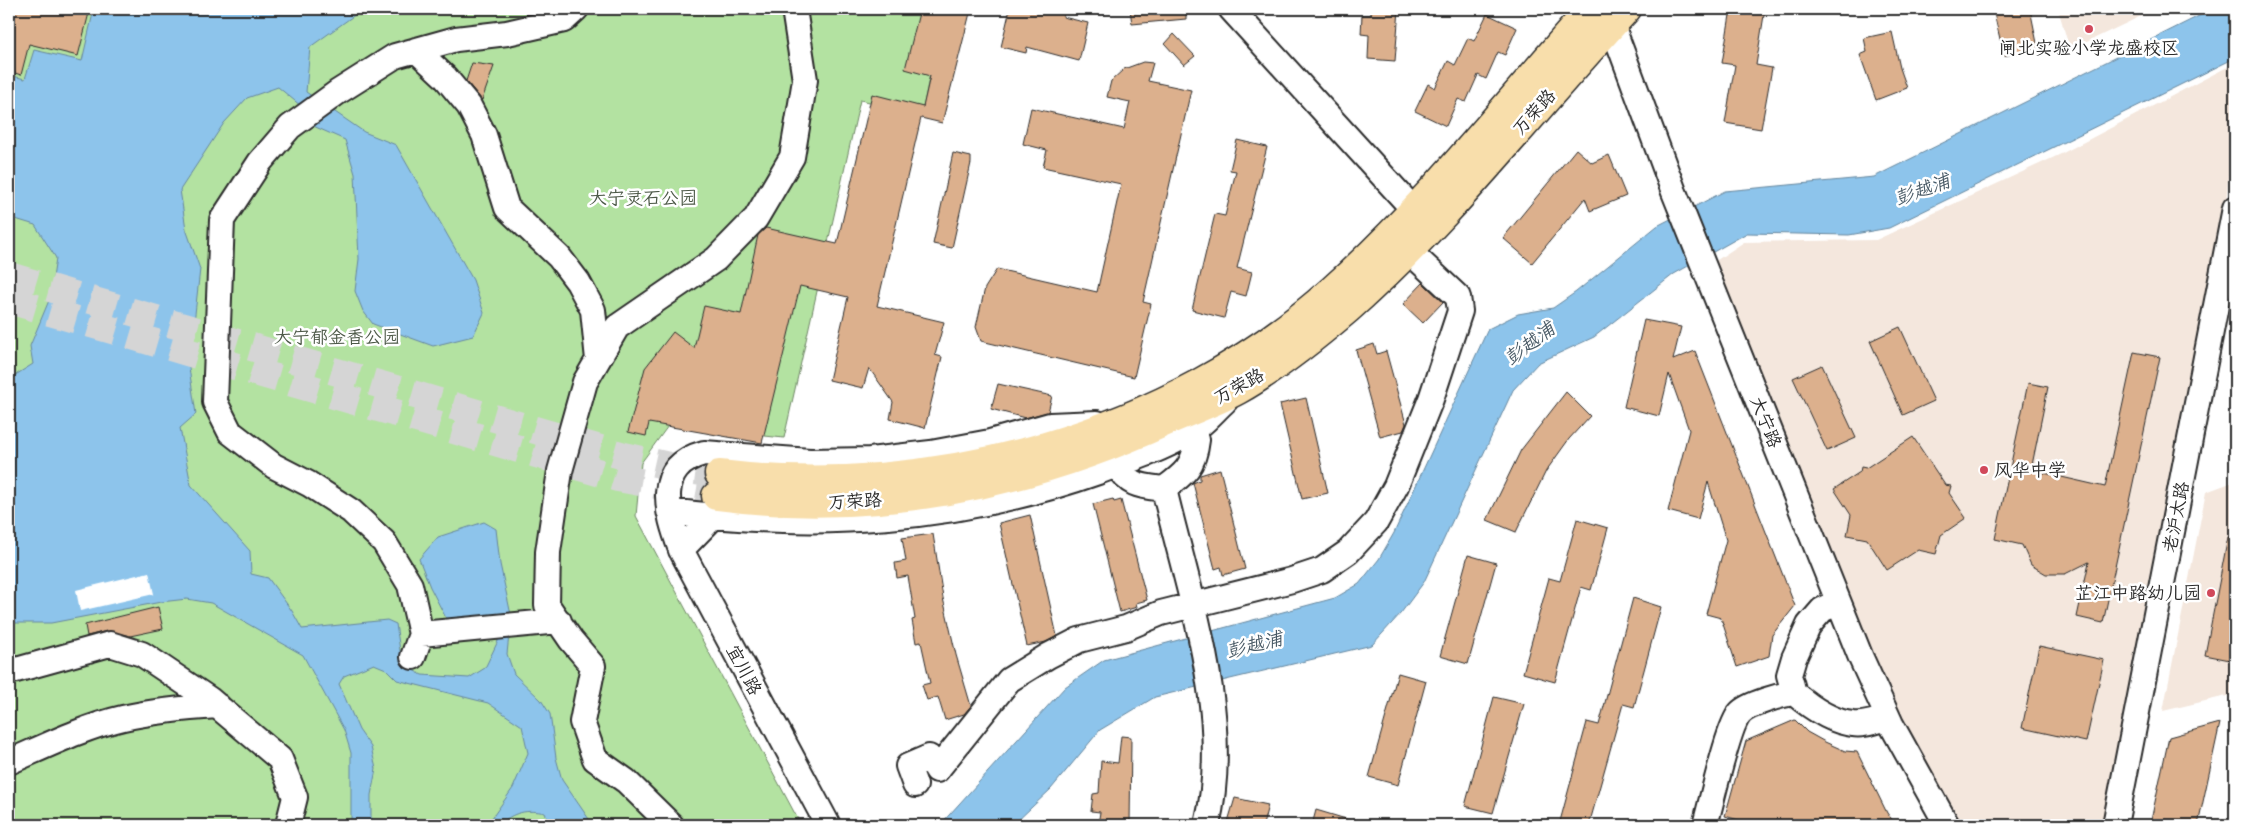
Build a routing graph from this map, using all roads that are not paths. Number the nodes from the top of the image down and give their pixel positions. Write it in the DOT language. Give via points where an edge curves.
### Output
graph roads {
  1 [pos="576,9"];
  2 [pos="794,9"];
  3 [pos="1230,9"];
  4 [pos="1590,9"];
  5 [pos="1615,14"];
  6 [pos="416,50"];
  7 [pos="2235,208"];
  8 [pos="1413,209"];
  9 [pos="1409,251"];
  10 [pos="598,360"];
  11 [pos="1236,391"];
  12 [pos="1114,422"];
  13 [pos="1189,433"];
  14 [pos="1117,465"];
  15 [pos="1164,490"];
  16 [pos="716,495"];
  17 [pos="669,510"];
  18 [pos="681,550"];
  19 [pos="1838,602"];
  20 [pos="1194,614"];
  21 [pos="558,622"];
  22 [pos="421,634"];
  23 [pos="413,657"];
  24 [pos="9,672"];
  25 [pos="1794,693"];
  26 [pos="218,706"];
  27 [pos="1888,718"];
  28 [pos="9,762"];
  29 [pos="915,785"];
  30 [pos="288,825"];
  31 [pos="671,825"];
  32 [pos="828,825"];
  33 [pos="1207,825"];
  34 [pos="1706,825"];
  35 [pos="1947,825"];
  36 [pos="2115,825"];
  1 -- 6 [label="street" via="564,20 456,39"];
  2 -- 10 [label="street" via="805,80 792,157 756,218 716,259 617,327"];
  3 -- 8 [label="street"];
  4 -- 8 [label="main road, 万荣路"];
  5 -- 9 [label="main road, 万荣路"];
  5 -- 19 [label="street, 大宁路" via="1674,192"];
  6 -- 10 [label="street" via="445,77 468,106 484,134 507,208 559,257 578,282 593,310"];
  6 -- 22 [label="street" via="394,56 290,127 260,162 222,220 215,402 230,432 274,466 351,511 384,542 410,585"];
  7 -- 36 [label="street, 老沪太路"];
  8 -- 12 [label="main road, 万荣路" via="1330,292 1274,336 1222,369"];
  9 -- 11 [label="main road, 万荣路" via="1347,309 1288,356"];
  9 -- 20 [label="street" via="1458,297 1460,312 1431,399 1396,486 1376,522 1348,552 1322,570"];
  10 -- 21 [label="street" via="585,382 560,471 548,552 547,605"];
  11 -- 13 [label="street"];
  11 -- 16 [label="main road, 万荣路" via="1120,444 1059,466 998,482 936,494 872,501 809,503"];
  12 -- 16 [label="main road, 万荣路" via="993,461 933,472 871,479 810,480"];
  12 -- 17 [label="street, 宜川路" via="1050,425 939,452 870,460 810,461 704,453 688,457 677,465 670,477"];
  13 -- 14 [label="street"];
  13 -- 15 [label="street" via="1197,440 1195,457 1185,473"];
  14 -- 15 [label="street" via="1124,478 1134,484"];
  14 -- 16 [label="street" via="1011,498 938,513 873,520 808,522"];
  15 -- 20 [label="street"];
  16 -- 17 [label="street"];
  16 -- 18 [label="street"];
  17 -- 18 [label="street, 宜川路"];
  18 -- 32 [label="street, 宜川路"];
  19 -- 25 [label="street" via="1822,610 1808,625 1789,675"];
  19 -- 27 [label="street, 大宁路"];
  20 -- 29 [label="street" via="1160,613 1126,628 1078,640 1009,680 937,770 930,757 908,766"];
  20 -- 33 [label="street" via="1212,695 1212,801"];
  21 -- 22 [label="street"];
  21 -- 31 [label="street" via="593,666 582,722 595,758 626,781"];
  22 -- 23 [label="street"];
  24 -- 26 [label="street" via="110,644 142,654"];
  25 -- 27 [label="street" via="1828,715 1853,724"];
  25 -- 34 [label="street" via="1740,712 1731,728"];
  26 -- 28 [label="street" via="121,719 72,735"];
  26 -- 30 [label="street" via="280,759 295,797"];
  27 -- 35 [label="street, 大宁路"];
}
